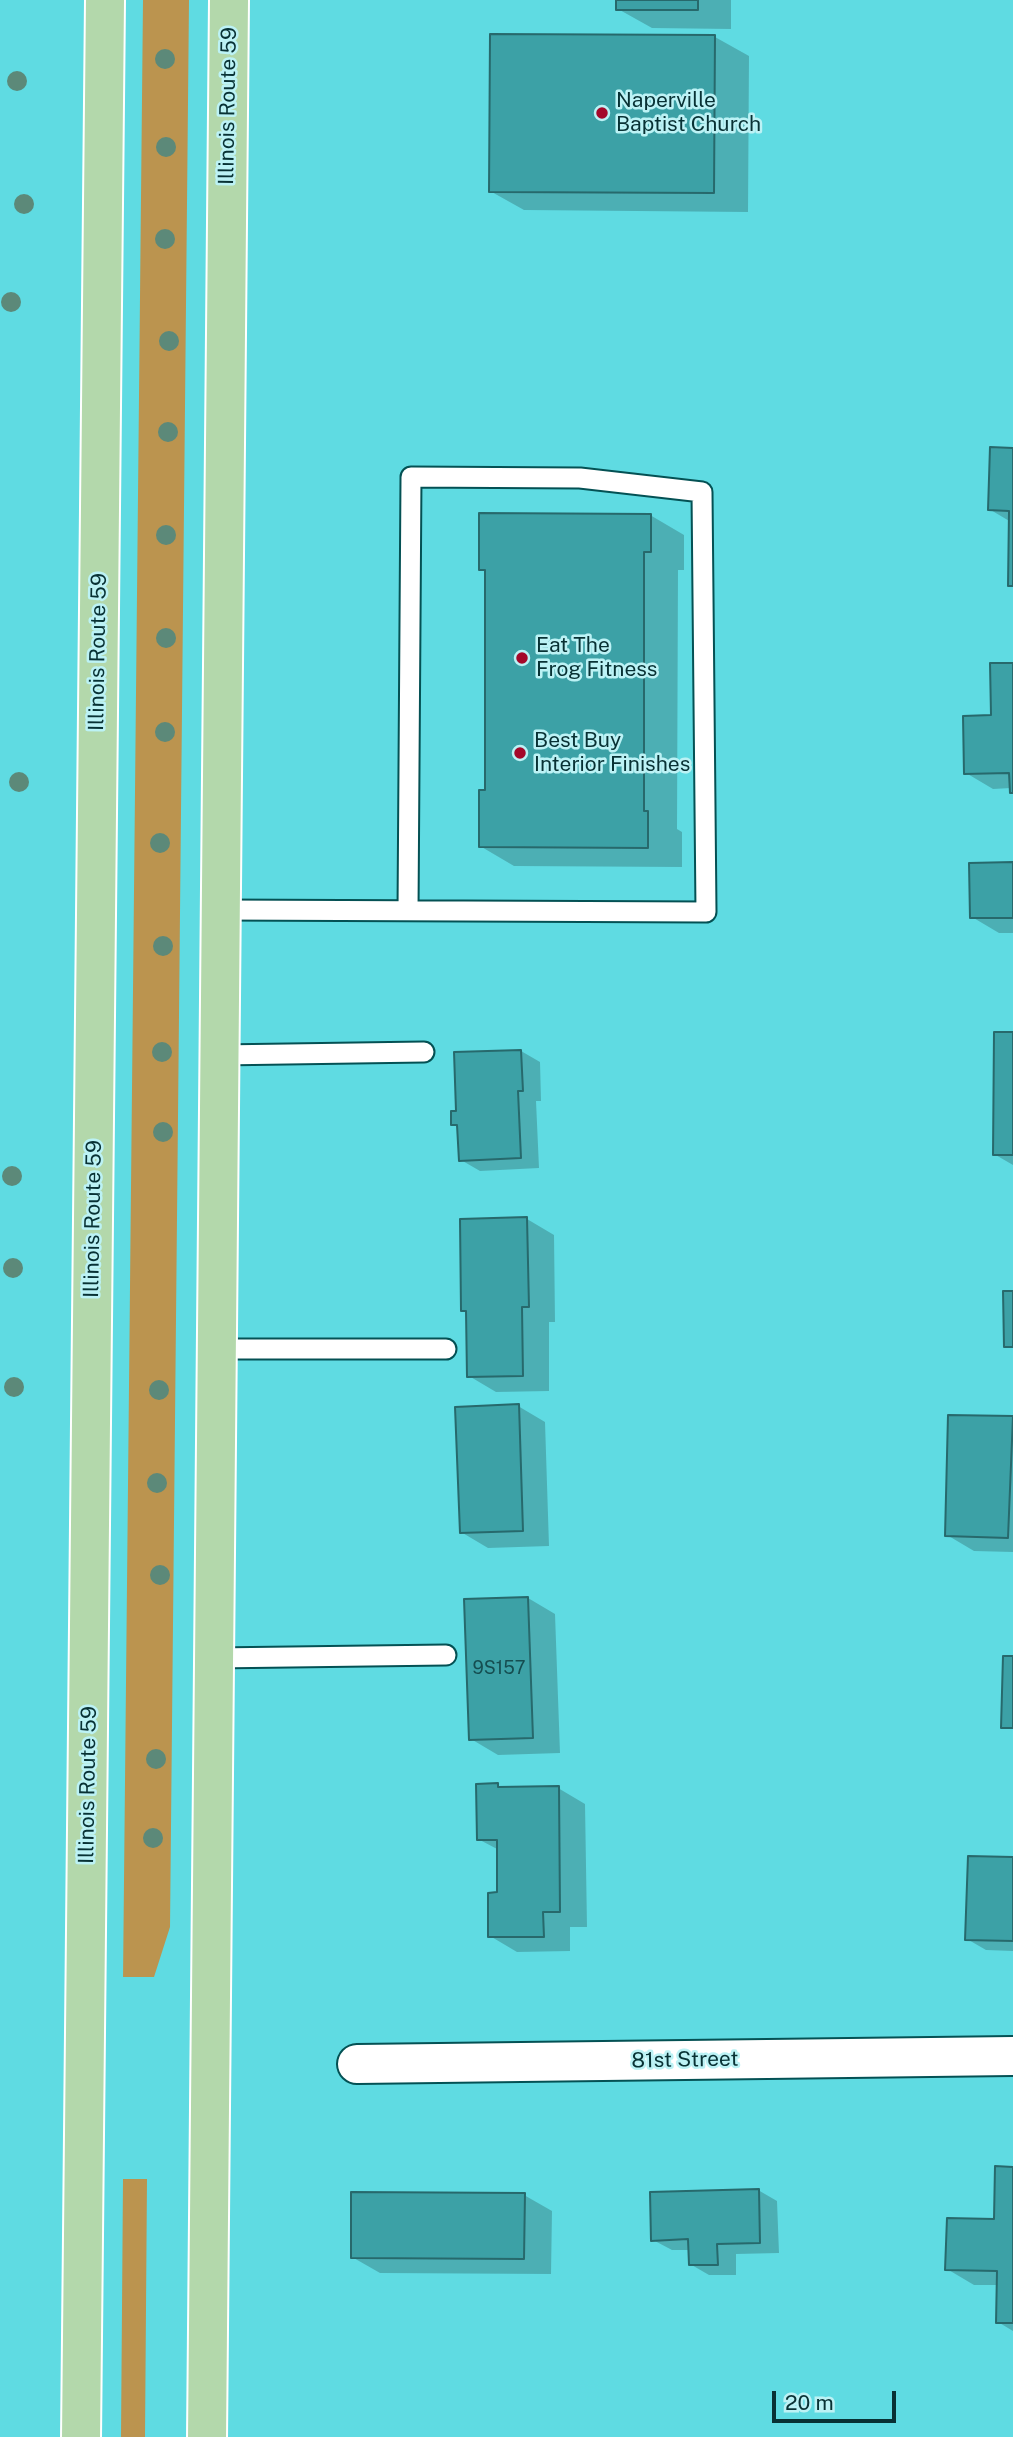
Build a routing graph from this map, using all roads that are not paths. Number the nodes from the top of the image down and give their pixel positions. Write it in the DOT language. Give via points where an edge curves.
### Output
graph roads {
  1 [pos="104,0"];
  2 [pos="229,0"];
  3 [pos="220,910"];
  4 [pos="408,911"];
  5 [pos="424,1052"];
  6 [pos="219,1055"];
  7 [pos="216,1349"];
  8 [pos="446,1349"];
  9 [pos="446,1655"];
  10 [pos="213,1658"];
  11 [pos="1013,2056"];
  12 [pos="357,2064"];
  13 [pos="81,2437"];
  14 [pos="207,2437"];
  1 -- 13 [label="main road, Illinois Route 59"];
  2 -- 3 [label="main road, Illinois Route 59"];
  3 -- 4 [label="lane"];
  3 -- 6 [label="main road, Illinois Route 59"];
  4 -- 4 [label="lane" via="706,912 702,492 580,478 411,477"];
  5 -- 6 [label="lane"];
  6 -- 7 [label="main road, Illinois Route 59"];
  7 -- 8 [label="lane"];
  7 -- 10 [label="main road, Illinois Route 59"];
  9 -- 10 [label="lane"];
  10 -- 14 [label="main road, Illinois Route 59"];
  11 -- 12 [label="street, 81st Street"];
}
